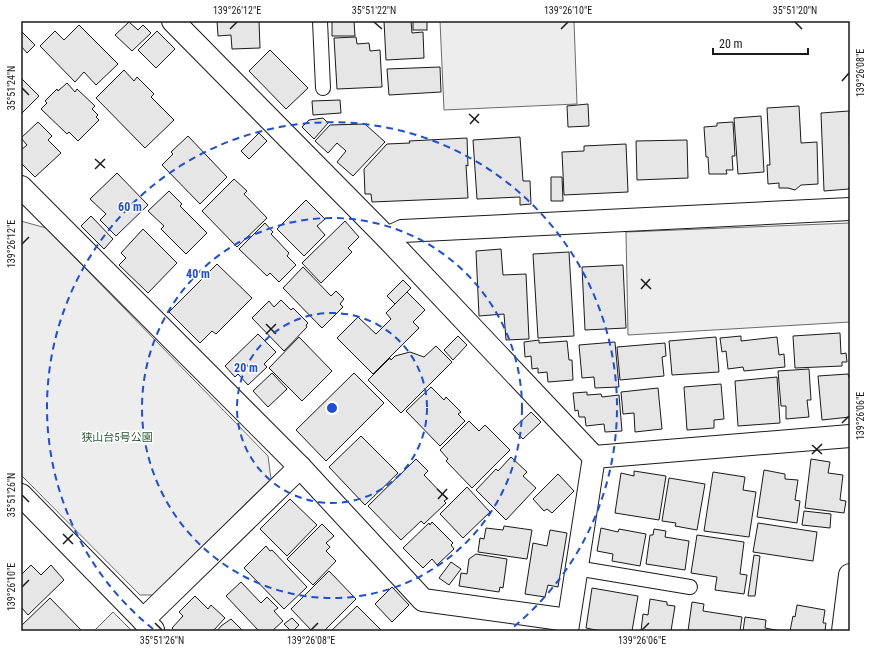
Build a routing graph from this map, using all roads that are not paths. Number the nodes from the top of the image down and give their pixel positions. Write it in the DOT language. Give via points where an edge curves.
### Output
graph roads {
  1 [pos="173,21"];
  2 [pos="320,21"];
  3 [pos="323,88"];
  4 [pos="23,194"];
  5 [pos="850,209"];
  6 [pos="387,238"];
  7 [pos="850,436"];
  8 [pos="594,457"];
  9 [pos="300,467"];
  10 [pos="21,495"];
  11 [pos="576,568"];
  12 [pos="850,575"];
  13 [pos="690,587"];
  14 [pos="148,626"];
  15 [pos="567,626"];
  16 [pos="843,631"];
  1 -- 6 [label="street"];
  2 -- 3 [label="lane"];
  4 -- 9 [label="street"];
  5 -- 6 [label="street" via="402,231"];
  6 -- 8 [label="street"];
  7 -- 8 [label="street"];
  8 -- 11 [label="street"];
  9 -- 14 [label="street"];
  9 -- 15 [label="street" via="423,600"];
  10 -- 14 [label="street"];
  11 -- 13 [label="lane"];
  11 -- 15 [label="street"];
  12 -- 16 [label="street"];
}
